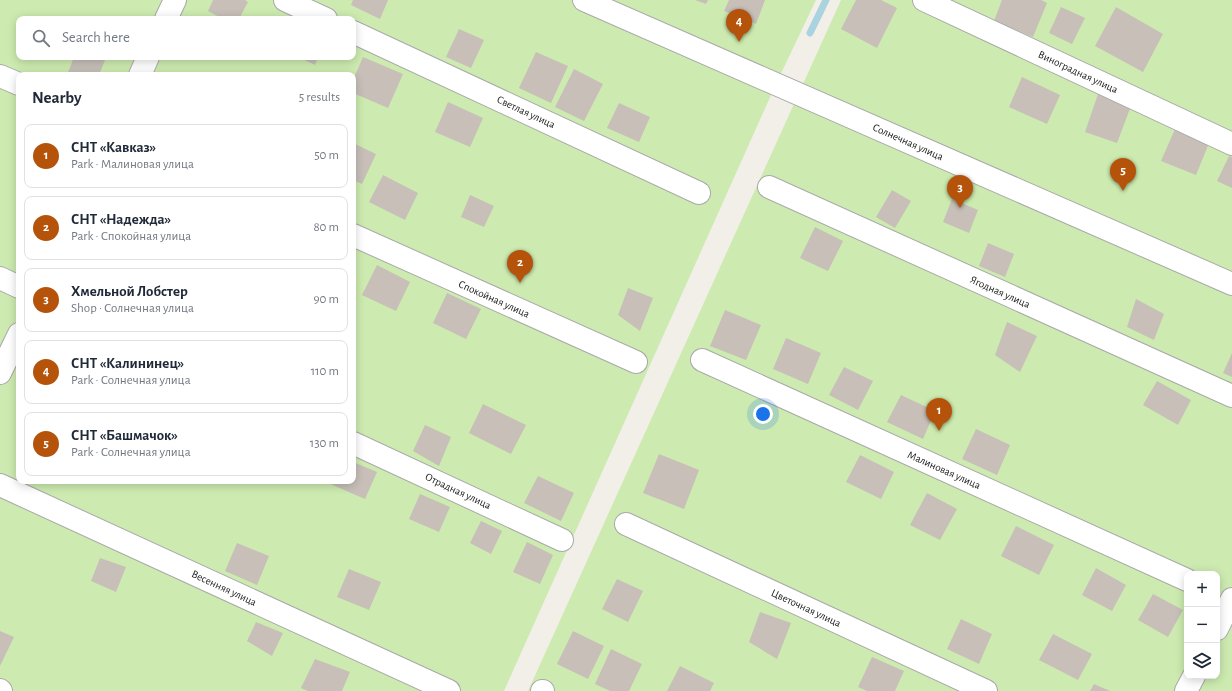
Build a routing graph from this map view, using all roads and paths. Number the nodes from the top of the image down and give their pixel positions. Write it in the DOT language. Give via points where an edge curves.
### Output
graph roads {
  1 [pos="175,0"];
  2 [pos="285,0"];
  3 [pos="584,0"];
  4 [pos="924,0"];
  5 [pos="167,16"];
  6 [pos="320,16"];
  7 [pos="356,33"];
  8 [pos="147,60"];
  9 [pos="141,72"];
  10 [pos="0,76"];
  11 [pos="16,83"];
  12 [pos="1232,144"];
  13 [pos="769,187"];
  14 [pos="699,193"];
  15 [pos="356,236"];
  16 [pos="0,278"];
  17 [pos="1232,284"];
  18 [pos="16,286"];
  19 [pos="16,340"];
  20 [pos="702,360"];
  21 [pos="636,362"];
  22 [pos="0,373"];
  23 [pos="1232,396"];
  24 [pos="356,444"];
  25 [pos="0,485"];
  26 [pos="626,524"];
  27 [pos="562,540"];
  28 [pos="1184,579"];
  29 [pos="1220,595"];
  30 [pos="1232,600"];
  31 [pos="1220,623"];
  32 [pos="1192,679"];
  33 [pos="448,691"];
  34 [pos="986,691"];
  35 [pos="1186,691"];
  1 -- 5 [label="street"];
  2 -- 6 [label="street"];
  3 -- 17 [label="street, Солнечная улица"];
  4 -- 12 [label="street, Виноградная улица"];
  7 -- 14 [label="street, Светлая улица"];
  8 -- 9 [label="street"];
  10 -- 11 [label="street"];
  13 -- 23 [label="street, Ягодная улица"];
  15 -- 21 [label="street, Спокойная улица"];
  16 -- 18 [label="street"];
  19 -- 22 [label="street"];
  20 -- 28 [label="street, Малиновая улица"];
  24 -- 27 [label="street, Отрадная улица"];
  25 -- 33 [label="street, Весенняя улица"];
  26 -- 34 [label="street, Цветочная улица"];
  29 -- 30 [label="street"];
  30 -- 31 [label="street"];
  32 -- 35 [label="street"];
}
